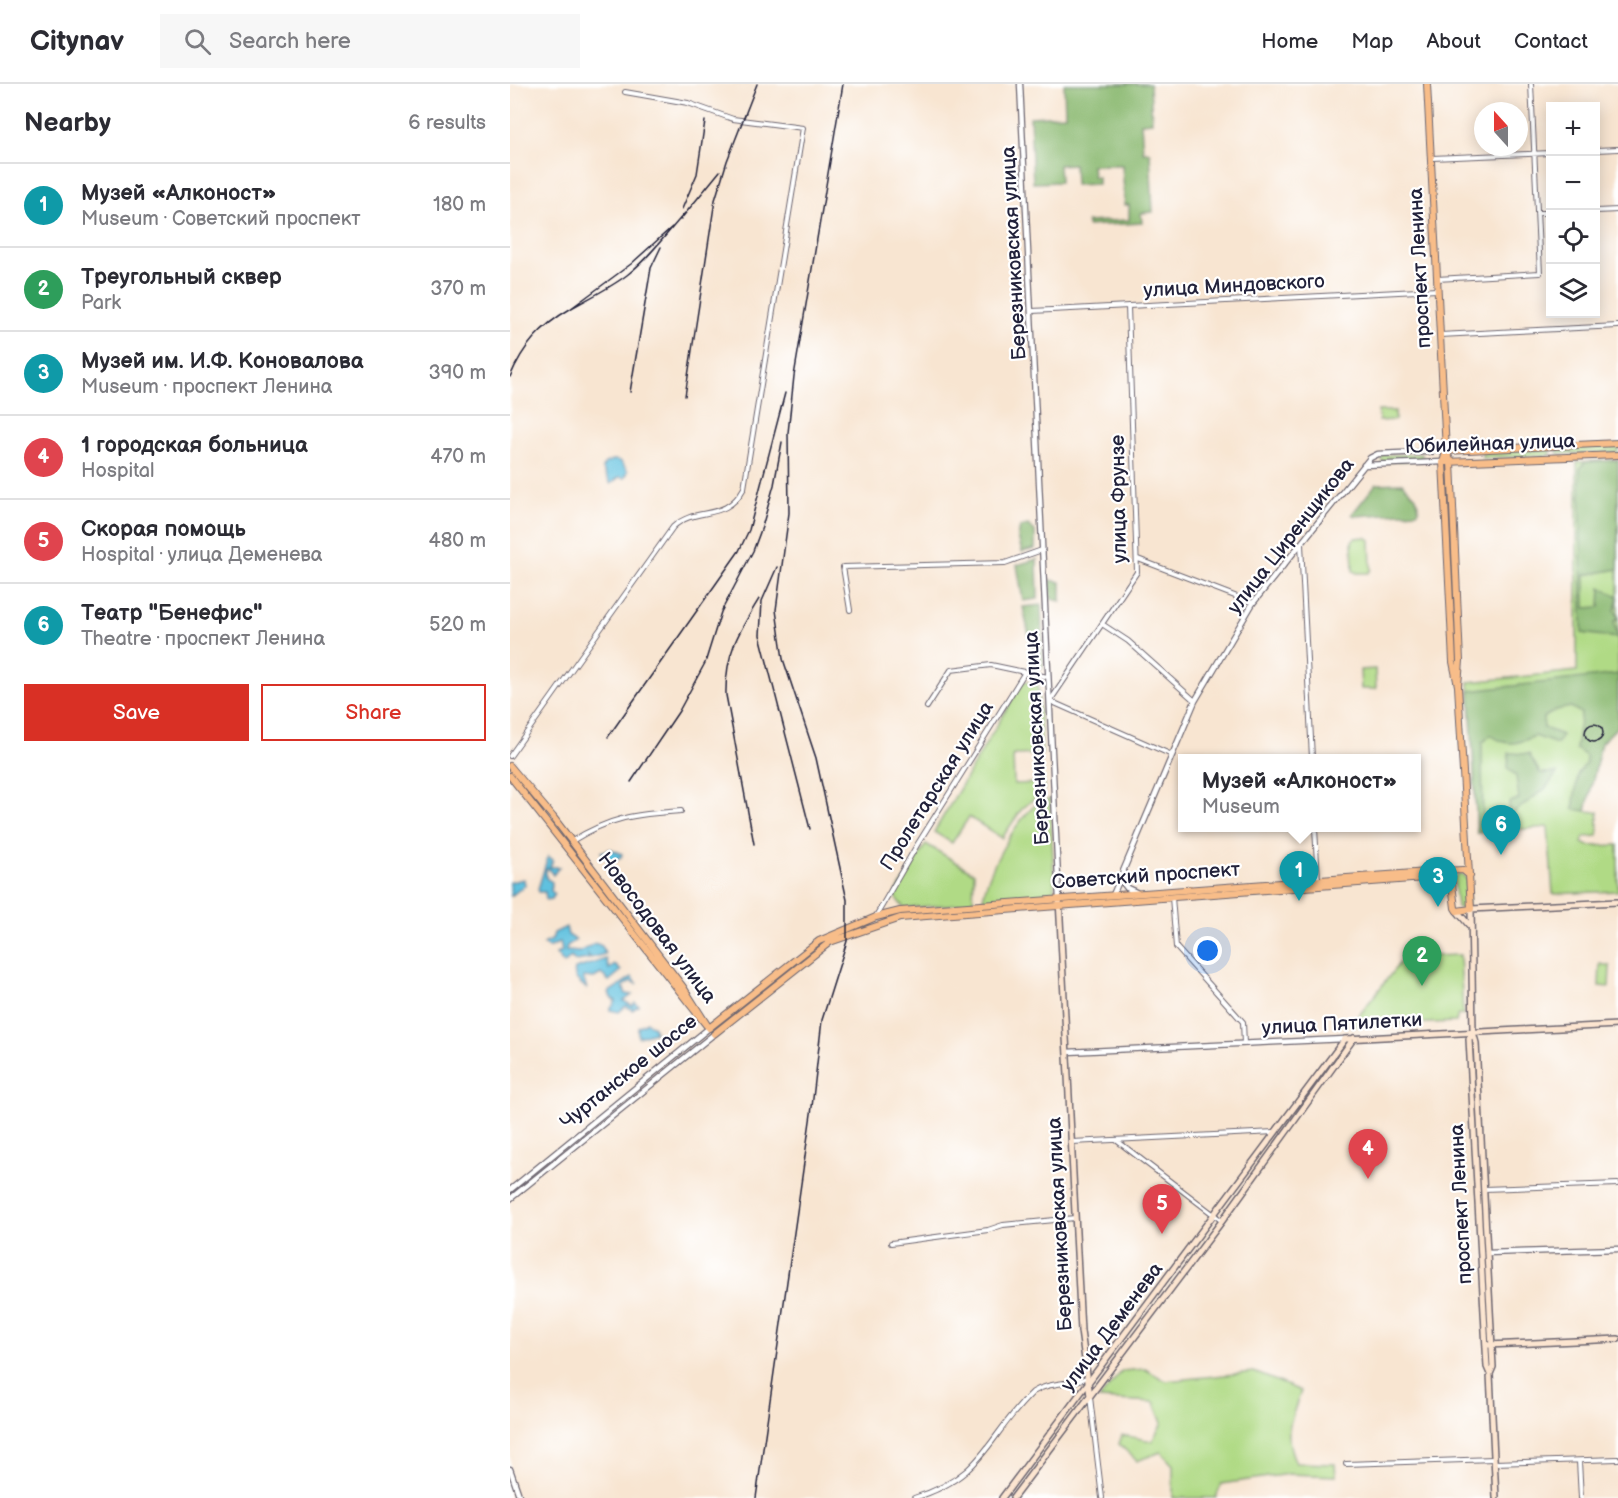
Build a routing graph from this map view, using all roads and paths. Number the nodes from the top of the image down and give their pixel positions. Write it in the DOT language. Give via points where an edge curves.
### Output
graph roads {
  1 [pos="1020,84"];
  2 [pos="1427,84"];
  3 [pos="1531,84"];
  4 [pos="625,92"];
  5 [pos="1618,149"];
  6 [pos="1600,150"];
  7 [pos="1535,153"];
  8 [pos="1546,153"];
  9 [pos="1431,158"];
  10 [pos="1618,210"];
  11 [pos="1600,211"];
  12 [pos="1538,213"];
  13 [pos="1546,213"];
  14 [pos="1437,279"];
  15 [pos="1438,290"];
  16 [pos="1128,306"];
  17 [pos="1032,311"];
  18 [pos="1618,326"];
  19 [pos="1440,335"];
  20 [pos="1618,443"];
  21 [pos="1446,451"];
  22 [pos="1618,455"];
  23 [pos="1443,462"];
  24 [pos="1451,462"];
  25 [pos="1364,465"];
  26 [pos="1301,543"];
  27 [pos="1043,550"];
  28 [pos="1138,559"];
  29 [pos="1253,603"];
  30 [pos="850,610"];
  31 [pos="1102,624"];
  32 [pos="1025,672"];
  33 [pos="1048,677"];
  34 [pos="1458,686"];
  35 [pos="1050,701"];
  36 [pos="1195,701"];
  37 [pos="927,706"];
  38 [pos="1312,754"];
  39 [pos="1172,755"];
  40 [pos="510,756"];
  41 [pos="510,766"];
  42 [pos="510,776"];
  43 [pos="681,811"];
  44 [pos="1316,832"];
  45 [pos="572,841"];
  46 [pos="1467,860"];
  47 [pos="1459,870"];
  48 [pos="1451,876"];
  49 [pos="1470,876"];
  50 [pos="1120,878"];
  51 [pos="1318,883"];
  52 [pos="1138,893"];
  53 [pos="1113,895"];
  54 [pos="1172,897"];
  55 [pos="1060,902"];
  56 [pos="1110,902"];
  57 [pos="1618,902"];
  58 [pos="1471,909"];
  59 [pos="1457,911"];
  60 [pos="876,917"];
  61 [pos="873,926"];
  62 [pos="1471,933"];
  63 [pos="826,936"];
  64 [pos="810,955"];
  65 [pos="1618,1025"];
  66 [pos="711,1031"];
  67 [pos="1473,1032"];
  68 [pos="1354,1038"];
  69 [pos="1345,1039"];
  70 [pos="1244,1044"];
  71 [pos="1067,1052"];
  72 [pos="1309,1087"];
  73 [pos="1316,1091"];
  74 [pos="1275,1132"];
  75 [pos="1115,1139"];
  76 [pos="1071,1142"];
  77 [pos="1618,1184"];
  78 [pos="1483,1189"];
  79 [pos="510,1190"];
  80 [pos="510,1199"];
  81 [pos="1215,1216"];
  82 [pos="1075,1218"];
  83 [pos="1222,1221"];
  84 [pos="891,1243"];
  85 [pos="1618,1249"];
  86 [pos="1487,1253"];
  87 [pos="1618,1339"];
  88 [pos="1488,1345"];
  89 [pos="1087,1382"];
  90 [pos="1090,1396"];
  91 [pos="1618,1459"];
  92 [pos="1494,1461"];
  93 [pos="1579,1461"];
  94 [pos="1346,1464"];
  95 [pos="510,1469"];
  96 [pos="520,1498"];
  97 [pos="914,1498"];
  98 [pos="1002,1498"];
  99 [pos="1013,1498"];
  100 [pos="1102,1498"];
  101 [pos="1496,1498"];
  102 [pos="1581,1498"];
  1 -- 17 [label="street, Березниковская улица"];
  2 -- 9 [label="main road, проспект Ленина"];
  3 -- 7 [label="street"];
  4 -- 40 [label="street" via="688,104 733,118 803,128 744,488 728,508 682,519 674,527"];
  5 -- 6 [label="street"];
  7 -- 8 [label="street"];
  7 -- 9 [label="street"];
  7 -- 12 [label="street"];
  9 -- 14 [label="main road, проспект Ленина"];
  10 -- 11 [label="street"];
  12 -- 13 [label="street"];
  12 -- 14 [label="street" via="1540,273"];
  14 -- 15 [label="main road, проспект Ленина"];
  15 -- 16 [label="street, улица Миндовского"];
  15 -- 19 [label="main road, проспект Ленина"];
  16 -- 17 [label="street, улица Миндовского"];
  16 -- 28 [label="street, улица Фрунзе"];
  17 -- 27 [label="street, Березниковская улица"];
  18 -- 19 [label="street"];
  19 -- 21 [label="main road, проспект Ленина"];
  20 -- 21 [label="main road, Юбилейная улица"];
  21 -- 23 [label="main road, проспект Ленина"];
  21 -- 24 [label="main road, проспект Ленина"];
  21 -- 25 [label="street, улица Циренщикова" via="1378,454"];
  22 -- 24 [label="main road, Юбилейная улица"];
  23 -- 24 [label="main road, Юбилейная улица"];
  23 -- 25 [label="street, Юбилейная улица"];
  23 -- 34 [label="main road, проспект Ленина" via="1453,662"];
  24 -- 34 [label="main road, проспект Ленина"];
  25 -- 26 [label="street, улица Циренщикова"];
  26 -- 29 [label="street, улица Циренщикова"];
  26 -- 38 [label="street"];
  27 -- 30 [label="street" via="1005,563 843,567"];
  27 -- 33 [label="street, Березниковская улица"];
  28 -- 29 [label="street"];
  28 -- 31 [label="street, улица Фрунзе" via="1137,572"];
  29 -- 36 [label="street, улица Циренщикова"];
  31 -- 35 [label="street, улица Фрунзе"];
  31 -- 36 [label="street"];
  32 -- 33 [label="street"];
  32 -- 37 [label="street" via="991,665 951,670"];
  32 -- 60 [label="street, Пролетарская улица"];
  33 -- 35 [label="street, Березниковская улица"];
  34 -- 46 [label="main road, проспект Ленина"];
  35 -- 39 [label="street"];
  35 -- 55 [label="street, Березниковская улица"];
  36 -- 39 [label="street, улица Циренщикова"];
  39 -- 50 [label="street, улица Циренщикова"];
  41 -- 45 [label="main road, Новосодовая улица"];
  42 -- 66 [label="main road, Новосодовая улица"];
  43 -- 45 [label="street" via="610,820"];
  44 -- 51 [label="street"];
  45 -- 66 [label="main road, Новосодовая улица" via="683,987"];
  46 -- 47 [label="main road"];
  46 -- 49 [label="main road, проспект Ленина"];
  47 -- 48 [label="main road"];
  47 -- 49 [label="main road"];
  47 -- 51 [label="main road, Советский проспект"];
  48 -- 51 [label="main road, Советский проспект"];
  48 -- 59 [label="main road"];
  49 -- 58 [label="main road, проспект Ленина"];
  50 -- 52 [label="street" via="1127,888"];
  50 -- 53 [label="street, улица Циренщикова"];
  51 -- 52 [label="main road, Советский проспект"];
  51 -- 54 [label="main road, Советский проспект"];
  52 -- 53 [label="main road, Советский проспект"];
  53 -- 55 [label="main road, Советский проспект"];
  53 -- 56 [label="street, улица Циренщикова"];
  54 -- 56 [label="main road, Советский проспект"];
  54 -- 70 [label="street" via="1176,947 1243,1022"];
  55 -- 56 [label="main road, Советский проспект"];
  55 -- 60 [label="main road, Советский проспект" via="900,911"];
  55 -- 61 [label="main road, Советский проспект" via="900,918"];
  55 -- 71 [label="main road, Березниковская улица"];
  57 -- 58 [label="main road"];
  58 -- 59 [label="main road"];
  58 -- 62 [label="main road, проспект Ленина"];
  59 -- 62 [label="main road" via="1466,919"];
  60 -- 61 [label="main road"];
  60 -- 63 [label="main road, Советский проспект"];
  61 -- 64 [label="main road, Советский проспект" via="830,942"];
  62 -- 67 [label="main road, проспект Ленина"];
  63 -- 66 [label="main road, Чуртанское шоссе"];
  64 -- 66 [label="main road, Чуртанское шоссе"];
  65 -- 67 [label="main road, улица Пятилетки"];
  66 -- 79 [label="street, Чуртанское шоссе"];
  66 -- 80 [label="street, Чуртанское шоссе"];
  67 -- 68 [label="main road, улица Пятилетки"];
  67 -- 78 [label="main road, проспект Ленина"];
  67 -- 88 [label="main road, проспект Ленина" via="1469,1039 1470,1074"];
  68 -- 69 [label="main road, улица Пятилетки"];
  68 -- 73 [label="main road, улица Деменева"];
  69 -- 70 [label="street, улица Пятилетки"];
  69 -- 72 [label="main road, улица Деменева"];
  70 -- 71 [label="street, улица Пятилетки"];
  71 -- 76 [label="main road, Березниковская улица"];
  72 -- 73 [label="main road"];
  72 -- 74 [label="main road, улица Деменева"];
  73 -- 83 [label="main road, улица Деменева"];
  74 -- 75 [label="street"];
  74 -- 81 [label="main road, улица Деменева"];
  75 -- 76 [label="street"];
  75 -- 81 [label="street"];
  76 -- 82 [label="main road, Березниковская улица"];
  77 -- 78 [label="street"];
  78 -- 86 [label="main road, проспект Ленина"];
  81 -- 83 [label="street"];
  81 -- 89 [label="main road, улица Деменева"];
  82 -- 84 [label="street"];
  82 -- 89 [label="main road, Березниковская улица" via="1082,1355"];
  83 -- 90 [label="main road, улица Деменева"];
  85 -- 86 [label="street"];
  86 -- 88 [label="main road, проспект Ленина"];
  87 -- 88 [label="main road"];
  88 -- 92 [label="main road, проспект Ленина"];
  89 -- 90 [label="main road, Березниковская улица"];
  89 -- 97 [label="street" via="1033,1392 973,1467 948,1484"];
  89 -- 98 [label="main road, улица Деменева"];
  90 -- 99 [label="main road, улица Деменева"];
  90 -- 100 [label="street, Березниковская улица"];
  91 -- 93 [label="street"];
  92 -- 93 [label="street"];
  92 -- 94 [label="street"];
  92 -- 101 [label="main road, проспект Ленина"];
  93 -- 102 [label="street"];
  95 -- 96 [label="street"];
}
